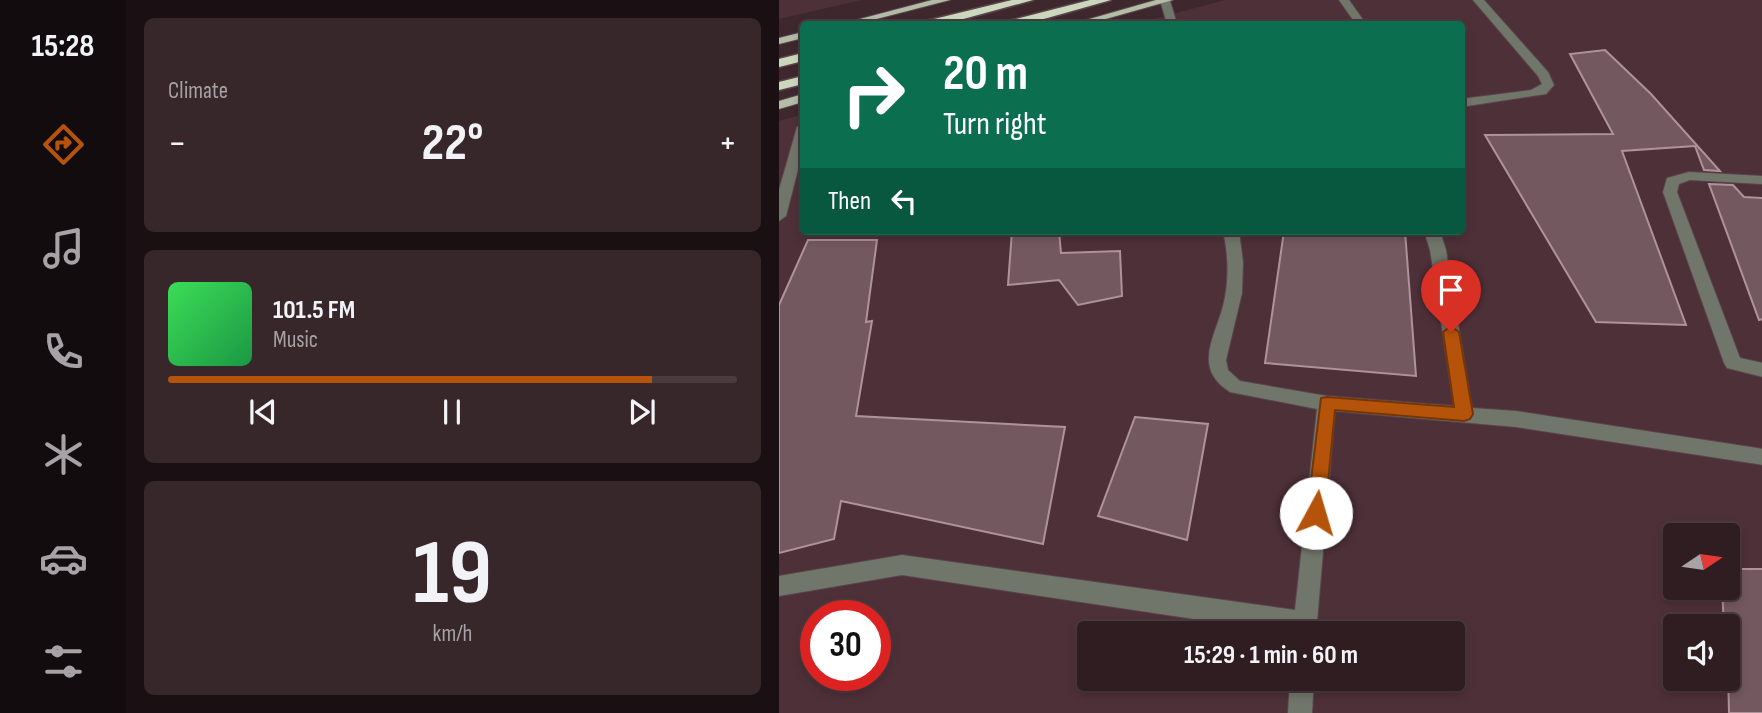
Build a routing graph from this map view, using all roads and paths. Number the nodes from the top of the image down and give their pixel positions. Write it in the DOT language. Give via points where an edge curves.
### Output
graph roads {
  1 [pos="945,0"];
  2 [pos="1027,0"];
  3 [pos="1106,0"];
  4 [pos="1167,0"];
  5 [pos="1344,0"];
  6 [pos="1478,0"];
  7 [pos="858,21"];
  8 [pos="943,21"];
  9 [pos="1025,21"];
  10 [pos="1088,21"];
  11 [pos="1171,21"];
  12 [pos="1359,21"];
  13 [pos="800,36"];
  14 [pos="779,41"];
  15 [pos="800,58"];
  16 [pos="779,63"];
  17 [pos="800,81"];
  18 [pos="779,86"];
  19 [pos="800,99"];
  20 [pos="1465,102"];
  21 [pos="779,105"];
  22 [pos="800,138"];
  23 [pos="1762,180"];
  24 [pos="779,216"];
  25 [pos="1232,235"];
  26 [pos="1433,235"];
  27 [pos="1762,370"];
  28 [pos="1327,403"];
  29 [pos="1464,414"];
  30 [pos="1762,457"];
  31 [pos="779,586"];
  32 [pos="1259,621"];
  33 [pos="1305,621"];
  34 [pos="1301,691"];
  35 [pos="1300,713"];
  1 -- 7 [label="main road"];
  2 -- 8 [label="highway"];
  3 -- 9 [label="highway"];
  4 -- 10 [label="main road"];
  4 -- 11 [label="street"];
  5 -- 12 [label="street"];
  6 -- 20 [label="street" via="1544,75 1548,86 1532,94"];
  13 -- 14 [label="main road"];
  15 -- 16 [label="highway"];
  17 -- 18 [label="highway"];
  19 -- 21 [label="main road"];
  22 -- 24 [label="street"];
  23 -- 27 [label="street" via="1689,176 1672,181 1670,192 1733,363"];
  25 -- 28 [label="street" via="1235,286 1218,350 1218,368 1224,379 1236,387"];
  26 -- 29 [label="street"];
  28 -- 29 [label="street"];
  28 -- 33 [label="street"];
  29 -- 30 [label="street"];
  31 -- 32 [label="street" via="902,565"];
  34 -- 35 [label="street"];
}
